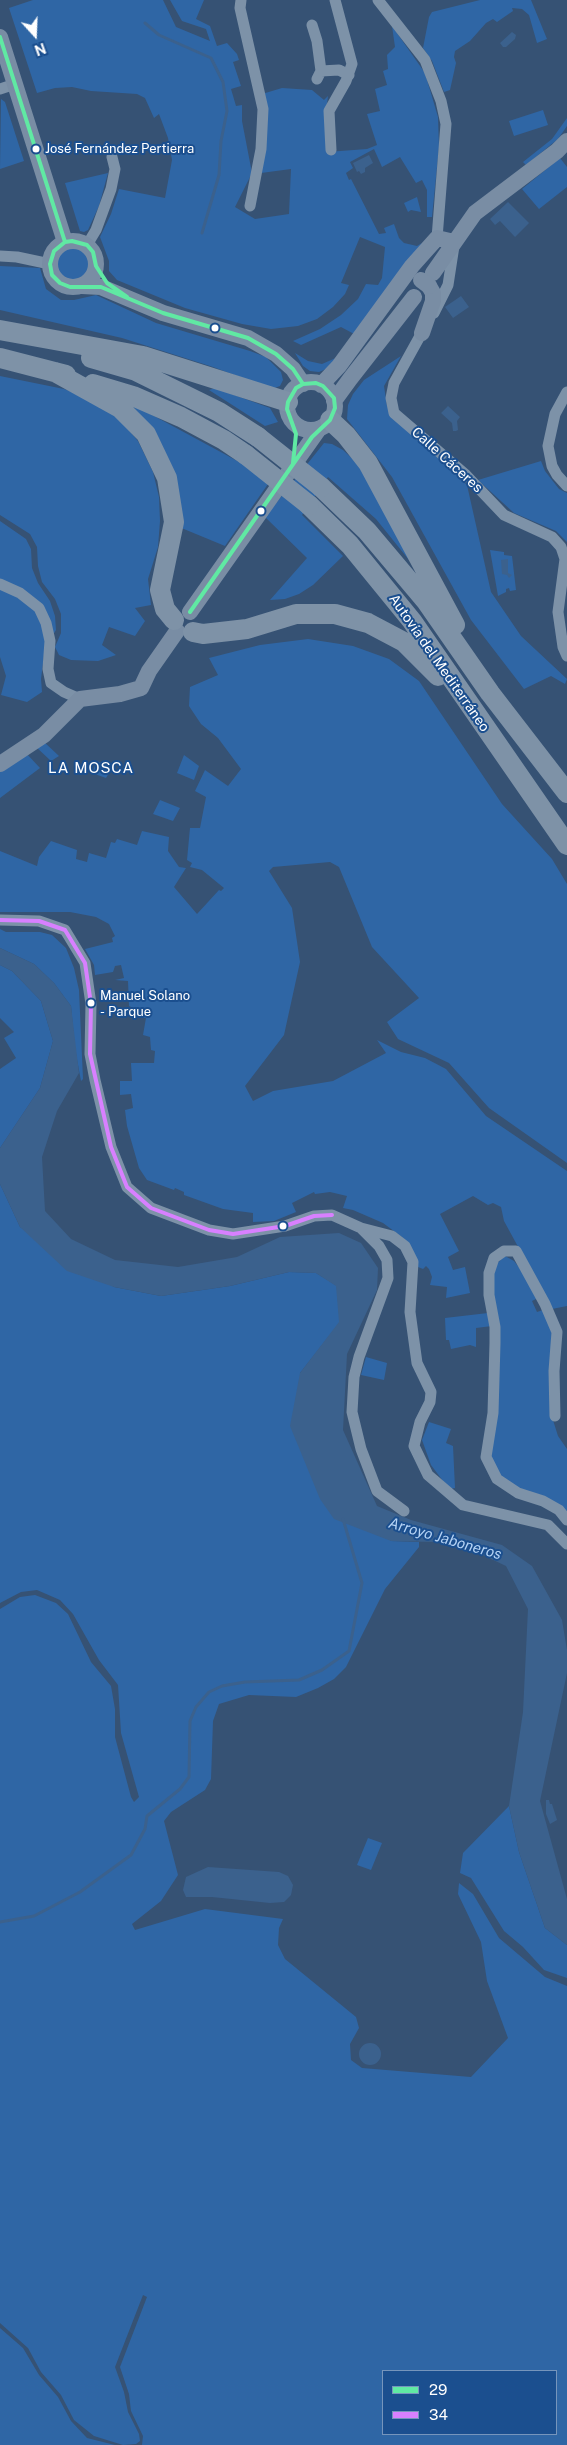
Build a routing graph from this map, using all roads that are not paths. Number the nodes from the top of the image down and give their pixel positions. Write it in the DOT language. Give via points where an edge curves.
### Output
graph roads {
  1 [pos="241,0"];
  2 [pos="335,0"];
  3 [pos="378,0"];
  4 [pos="312,25"];
  5 [pos="0,37"];
  6 [pos="349,75"];
  7 [pos="7,86"];
  8 [pos="567,141"];
  9 [pos="330,150"];
  10 [pos="112,157"];
  11 [pos="250,206"];
  12 [pos="437,238"];
  13 [pos="65,242"];
  14 [pos="454,242"];
  15 [pos="87,245"];
  16 [pos="0,256"];
  17 [pos="50,264"];
  18 [pos="96,266"];
  19 [pos="428,280"];
  20 [pos="82,286"];
  21 [pos="414,297"];
  22 [pos="127,298"];
  23 [pos="0,330"];
  24 [pos="422,333"];
  25 [pos="0,358"];
  26 [pos="55,372"];
  27 [pos="303,384"];
  28 [pos="567,392"];
  29 [pos="288,402"];
  30 [pos="327,403"];
  31 [pos="293,422"];
  32 [pos="293,463"];
  33 [pos="567,486"];
  34 [pos="0,584"];
  35 [pos="184,624"];
  36 [pos="567,656"];
  37 [pos="490,693"];
  38 [pos="80,699"];
  39 [pos="471,708"];
  40 [pos="0,764"];
  41 [pos="567,793"];
  42 [pos="567,845"];
  43 [pos="0,920"];
  44 [pos="360,1228"];
  45 [pos="555,1416"];
  46 [pos="404,1511"];
  47 [pos="567,1520"];
  48 [pos="567,1544"];
  1 -- 11 [label="street" via="240,8 263,109 261,149"];
  2 -- 6 [label="street" via="352,64"];
  3 -- 12 [label="street" via="425,60 441,101 446,124"];
  4 -- 6 [label="street" via="317,41 319,75 339,70"];
  5 -- 7 [label="main road"];
  6 -- 9 [label="street" via="330,112"];
  7 -- 13 [label="main road"];
  8 -- 14 [label="main road, Calle Cáceres" via="475,212"];
  10 -- 15 [label="street" via="115,169 111,189"];
  12 -- 14 [label="main road"];
  12 -- 30 [label="main road" via="412,266 339,366"];
  13 -- 15 [label="main road"];
  13 -- 17 [label="main road" via="54,251"];
  14 -- 19 [label="main road"];
  14 -- 24 [label="street, Calle Cáceres" via="448,284"];
  15 -- 18 [label="main road" via="94,252"];
  16 -- 17 [label="street"];
  17 -- 20 [label="main road" via="52,275 60,283 70,287"];
  18 -- 20 [label="main road" via="91,279"];
  18 -- 22 [label="main road" via="107,283"];
  19 -- 24 [label="main road" via="433,301"];
  19 -- 30 [label="main road" via="413,284 403,294 362,348"];
  20 -- 22 [label="main road" via="101,287"];
  21 -- 30 [label="main road" via="350,379"];
  22 -- 27 [label="main road" via="163,313 262,344 292,369"];
  23 -- 29 [label="highway" via="144,356"];
  23 -- 37 [label="highway, Autovía del Mediterráneo, bridge" via="136,372 219,412 258,437 321,487 367,531 426,601"];
  24 -- 36 [label="street, Calle Cáceres" via="394,383 391,398 394,413 466,474 504,515 552,537 561,547 564,559 558,612 562,647"];
  25 -- 26 [label="highway, Autovía del Mediterráneo"];
  26 -- 35 [label="highway" via="120,408 146,434 168,478 174,522 160,590 165,609"];
  26 -- 39 [label="highway, Autovía del Mediterráneo, bridge" via="133,396 190,422 246,455 309,505 350,545 412,621"];
  27 -- 29 [label="main road" via="296,388"];
  27 -- 30 [label="main road"];
  28 -- 33 [label="street" via="555,414 548,446 556,475"];
  29 -- 31 [label="main road" via="287,409"];
  30 -- 31 [label="main road" via="304,429"];
  30 -- 32 [label="main road"];
  30 -- 37 [label="highway" via="368,463"];
  31 -- 32 [label="main road" via="296,434"];
  32 -- 35 [label="main road"];
  34 -- 38 [label="street" via="20,593 39,608 50,641 48,669 51,683"];
  35 -- 38 [label="main road" via="149,671 141,688"];
  35 -- 39 [label="highway" via="203,634 247,629 296,614 335,614 368,622 404,642"];
  37 -- 41 [label="highway, Autovía del Mediterráneo"];
  38 -- 40 [label="main road" via="44,735"];
  39 -- 42 [label="highway, Autovía del Mediterráneo"];
  43 -- 44 [label="street" via="39,921 65,930 85,963 91,1006 90,1054 111,1147 127,1186 151,1208 209,1230 233,1234 332,1215"];
  44 -- 46 [label="street" via="379,1246 387,1260 388,1278 359,1357 352,1412 376,1490"];
  44 -- 48 [label="street" via="392,1236 405,1246 413,1262 412,1332 417,1363 431,1392 414,1446 428,1475 462,1505 548,1525"];
  45 -- 47 [label="street" via="557,1332 516,1251 504,1251 494,1258 490,1273 489,1295 496,1342 493,1413 486,1456 497,1479 518,1493 543,1501"];
}
